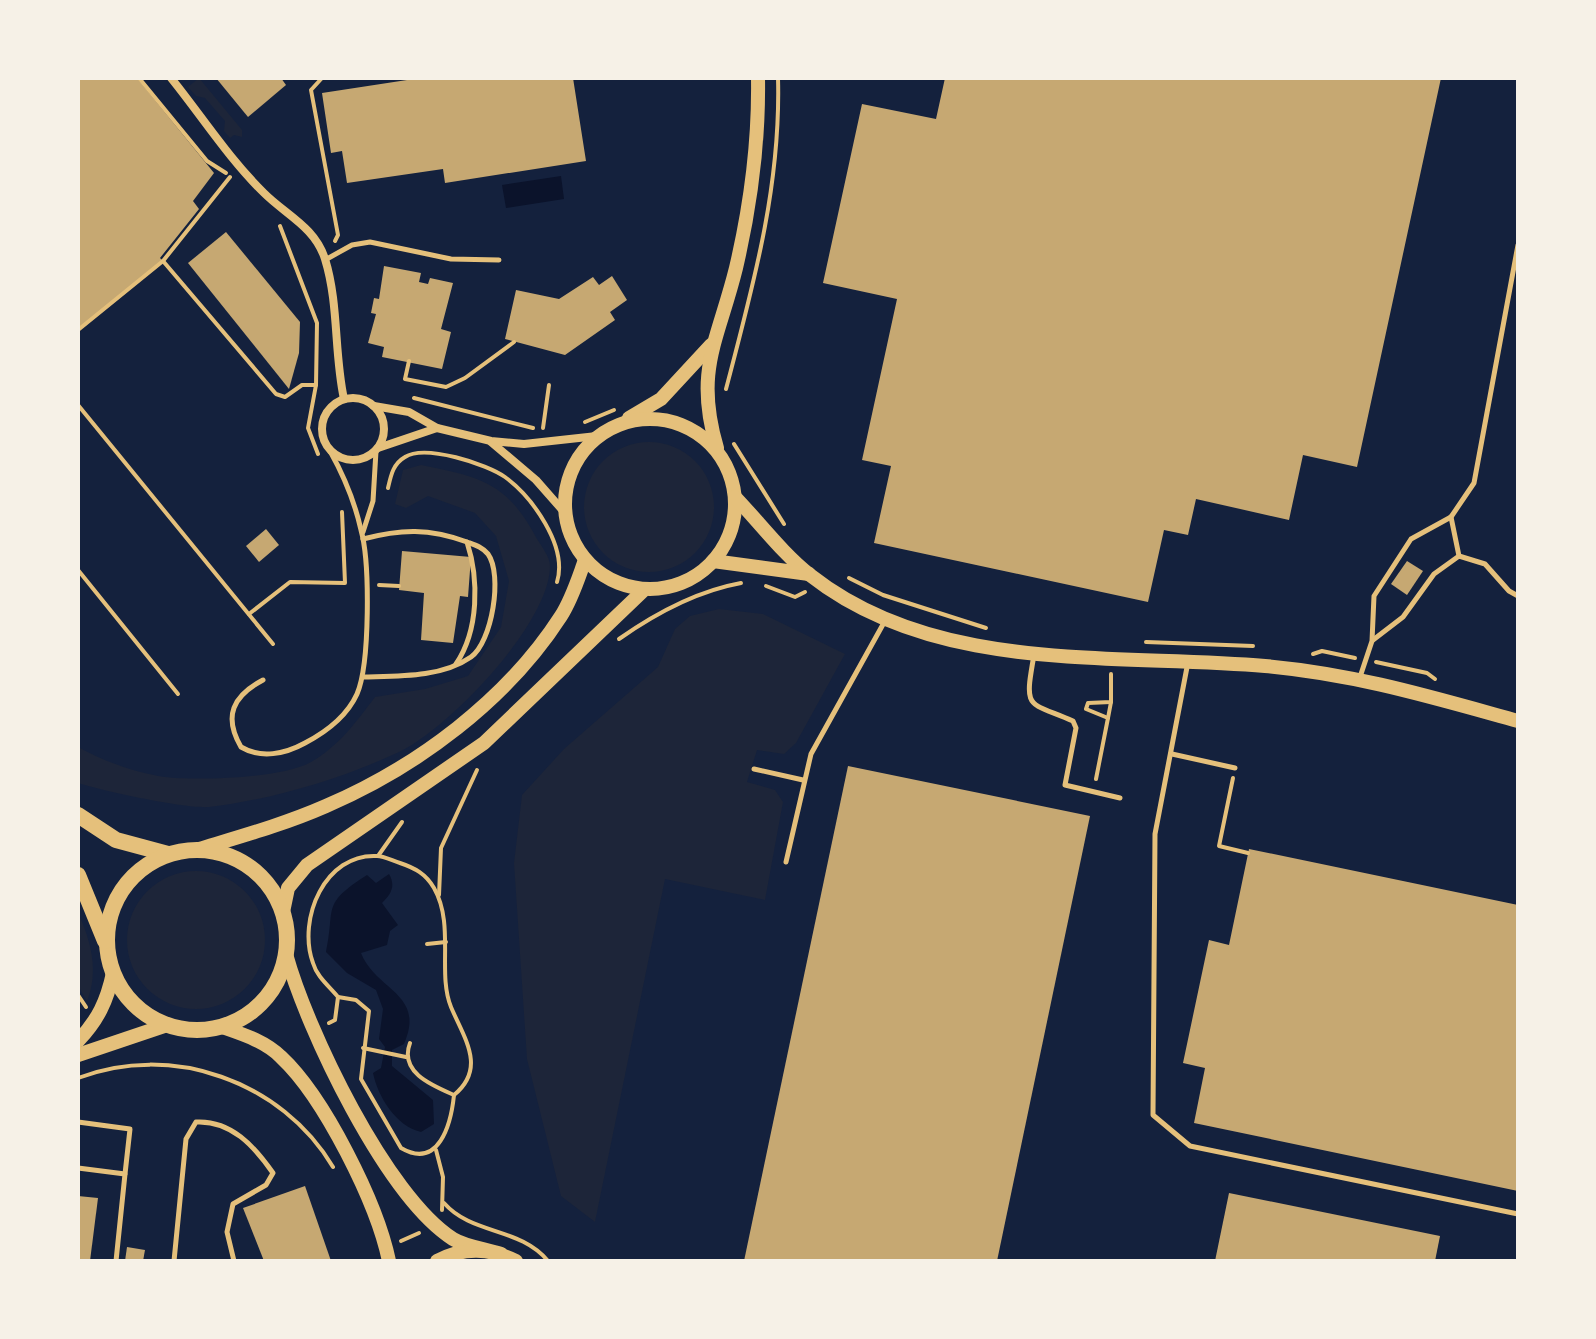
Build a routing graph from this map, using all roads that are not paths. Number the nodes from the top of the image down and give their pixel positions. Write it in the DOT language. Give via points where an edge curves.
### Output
graph roads {
  1 [pos="171,78"];
  2 [pos="758,78"];
  3 [pos="1518,245"];
  4 [pos="325,260"];
  5 [pos="499,260"];
  6 [pos="711,345"];
  7 [pos="344,399"];
  8 [pos="374,406"];
  9 [pos="620,415"];
  10 [pos="437,428"];
  11 [pos="597,436"];
  12 [pos="491,441"];
  13 [pos="377,449"];
  14 [pos="330,451"];
  15 [pos="719,452"];
  16 [pos="735,497"];
  17 [pos="565,513"];
  18 [pos="1451,517"];
  19 [pos="362,536"];
  20 [pos="467,542"];
  21 [pos="1459,556"];
  22 [pos="585,560"];
  23 [pos="713,561"];
  24 [pos="809,574"];
  25 [pos="645,589"];
  26 [pos="1518,596"];
  27 [pos="887,618"];
  28 [pos="1372,641"];
  29 [pos="1034,654"];
  30 [pos="1188,661"];
  31 [pos="455,666"];
  32 [pos="363,677"];
  33 [pos="1360,677"];
  34 [pos="263,680"];
  35 [pos="1518,721"];
  36 [pos="1172,754"];
  37 [pos="1235,768"];
  38 [pos="754,769"];
  39 [pos="803,780"];
  40 [pos="1120,798"];
  41 [pos="78,815"];
  42 [pos="199,849"];
  43 [pos="168,854"];
  44 [pos="786,862"];
  45 [pos="78,875"];
  46 [pos="283,912"];
  47 [pos="107,946"];
  48 [pos="286,954"];
  49 [pos="113,973"];
  50 [pos="167,1025"];
  51 [pos="222,1027"];
  52 [pos="78,1041"];
  53 [pos="78,1055"];
  54 [pos="78,1122"];
  55 [pos="78,1168"];
  56 [pos="125,1174"];
  57 [pos="1518,1214"];
  58 [pos="387,1254"];
  59 [pos="501,1254"];
  60 [pos="116,1261"];
  61 [pos="174,1261"];
  62 [pos="234,1261"];
  63 [pos="437,1261"];
  64 [pos="516,1261"];
  1 -- 4 [label="street" via="263,192 316,238"];
  2 -- 6 [label="street" via="745,218"];
  3 -- 18 [label="lane" via="1474,483"];
  4 -- 5 [label="lane" via="370,242 451,259"];
  4 -- 7 [label="street"];
  6 -- 9 [label="street" via="661,399"];
  6 -- 15 [label="street" via="705,396"];
  7 -- 8 [label="street"];
  7 -- 14 [label="street" via="324,417 322,435"];
  8 -- 10 [label="street" via="409,412"];
  8 -- 13 [label="street" via="383,422"];
  9 -- 11 [label="street"];
  9 -- 15 [label="street" via="675,422 699,433"];
  10 -- 12 [label="street"];
  10 -- 13 [label="street"];
  11 -- 12 [label="street" via="524,444"];
  11 -- 17 [label="street" via="577,458 566,484"];
  12 -- 17 [label="street"];
  13 -- 14 [label="street" via="353,460"];
  13 -- 19 [label="lane" via="373,501"];
  14 -- 19 [label="lane"];
  15 -- 16 [label="street"];
  16 -- 23 [label="street" via="734,520"];
  16 -- 24 [label="street"];
  17 -- 22 [label="street" via="571,538"];
  18 -- 21 [label="lane"];
  18 -- 28 [label="lane" via="1411,539 1374,596"];
  19 -- 20 [label="lane" via="430,530"];
  19 -- 32 [label="lane" via="368,650"];
  20 -- 31 [label="lane" via="476,570 468,643"];
  20 -- 31 [label="lane" via="489,555 495,581 488,635 473,656"];
  21 -- 26 [label="lane" via="1485,564"];
  21 -- 28 [label="lane" via="1434,574 1403,617"];
  22 -- 25 [label="street" via="602,575"];
  22 -- 42 [label="street" via="561,616 542,641 454,731 327,806"];
  23 -- 24 [label="street"];
  23 -- 25 [label="street" via="682,582"];
  24 -- 27 [label="street"];
  25 -- 46 [label="street" via="484,743 307,865 288,888"];
  27 -- 29 [label="street" via="974,646"];
  27 -- 39 [label="lane" via="811,754"];
  28 -- 33 [label="lane"];
  29 -- 30 [label="street"];
  29 -- 40 [label="lane" via="1028,687 1032,703 1073,721 1076,728 1065,785"];
  30 -- 33 [label="street"];
  30 -- 36 [label="lane"];
  31 -- 32 [label="lane"];
  32 -- 34 [label="lane" via="357,695 334,725 299,747 260,755 241,747 230,724 240,694"];
  33 -- 35 [label="street"];
  36 -- 37 [label="lane"];
  36 -- 57 [label="lane" via="1155,834 1153,1115 1190,1146"];
  38 -- 39 [label="lane"];
  39 -- 44 [label="lane"];
  41 -- 43 [label="main road" via="116,840"];
  42 -- 43 [label="main road"];
  42 -- 46 [label="main road" via="237,859 257,872"];
  43 -- 47 [label="main road" via="142,868 122,890 110,916"];
  45 -- 47 [label="main road"];
  46 -- 48 [label="main road"];
  47 -- 49 [label="main road"];
  48 -- 51 [label="main road" via="264,1000"];
  48 -- 59 [label="street" via="298,998 344,1097 395,1177 454,1240"];
  49 -- 50 [label="main road" via="126,996"];
  49 -- 52 [label="street" via="106,1002"];
  50 -- 51 [label="main road" via="194,1030"];
  50 -- 53 [label="street"];
  51 -- 58 [label="street" via="267,1046 300,1076 383,1232"];
  54 -- 56 [label="lane" via="130,1129"];
  55 -- 56 [label="lane"];
  56 -- 60 [label="lane"];
  59 -- 63 [label="street" via="466,1250"];
  59 -- 64 [label="street"];
  61 -- 62 [label="lane" via="186,1139 196,1122 214,1121 252,1143 273,1173 266,1185 233,1204 227,1232"];
}
